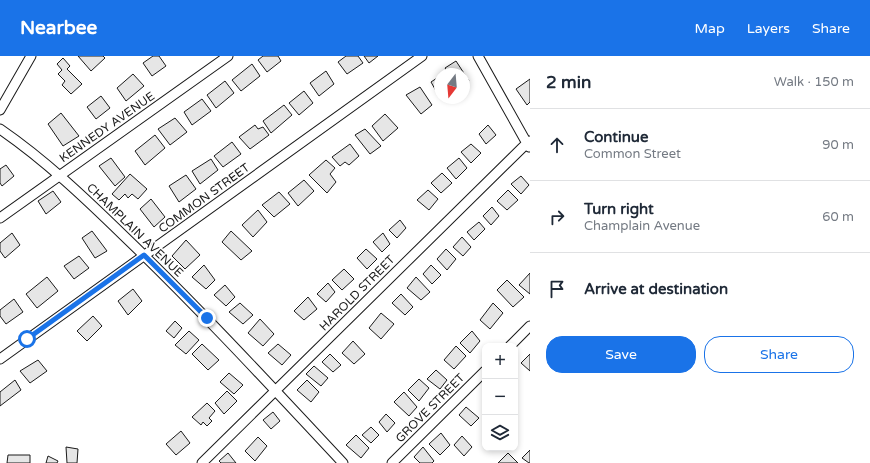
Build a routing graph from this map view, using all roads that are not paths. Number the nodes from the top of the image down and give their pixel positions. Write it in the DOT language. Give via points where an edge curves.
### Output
graph roads {
  1 [pos="32,56"];
  2 [pos="228,56"];
  3 [pos="422,56"];
  4 [pos="478,56"];
  5 [pos="0,110"];
  6 [pos="0,129"];
  7 [pos="529,144"];
  8 [pos="60,176"];
  9 [pos="0,218"];
  10 [pos="144,255"];
  11 [pos="530,326"];
  12 [pos="513,343"];
  13 [pos="0,359"];
  14 [pos="482,374"];
  15 [pos="276,390"];
  16 [pos="202,463"];
  17 [pos="343,463"];
  18 [pos="392,463"];
  1 -- 5 [label="street"];
  2 -- 8 [label="street, KENNEDY AVENUE"];
  3 -- 10 [label="street, COMMON STREET"];
  4 -- 7 [label="street"];
  6 -- 8 [label="street, CHAMPLAIN AVENUE" via="25,146"];
  7 -- 15 [label="street, HAROLD STREET"];
  8 -- 9 [label="street, KENNEDY AVENUE"];
  8 -- 10 [label="street, CHAMPLAIN AVENUE"];
  10 -- 13 [label="street, COMMON STREET"];
  10 -- 15 [label="street, CHAMPLAIN AVENUE"];
  11 -- 12 [label="street"];
  14 -- 18 [label="street, GROVE STREET"];
  15 -- 16 [label="street, HAROLD STREET"];
  15 -- 17 [label="street, CHAMPLAIN AVENUE"];
}
